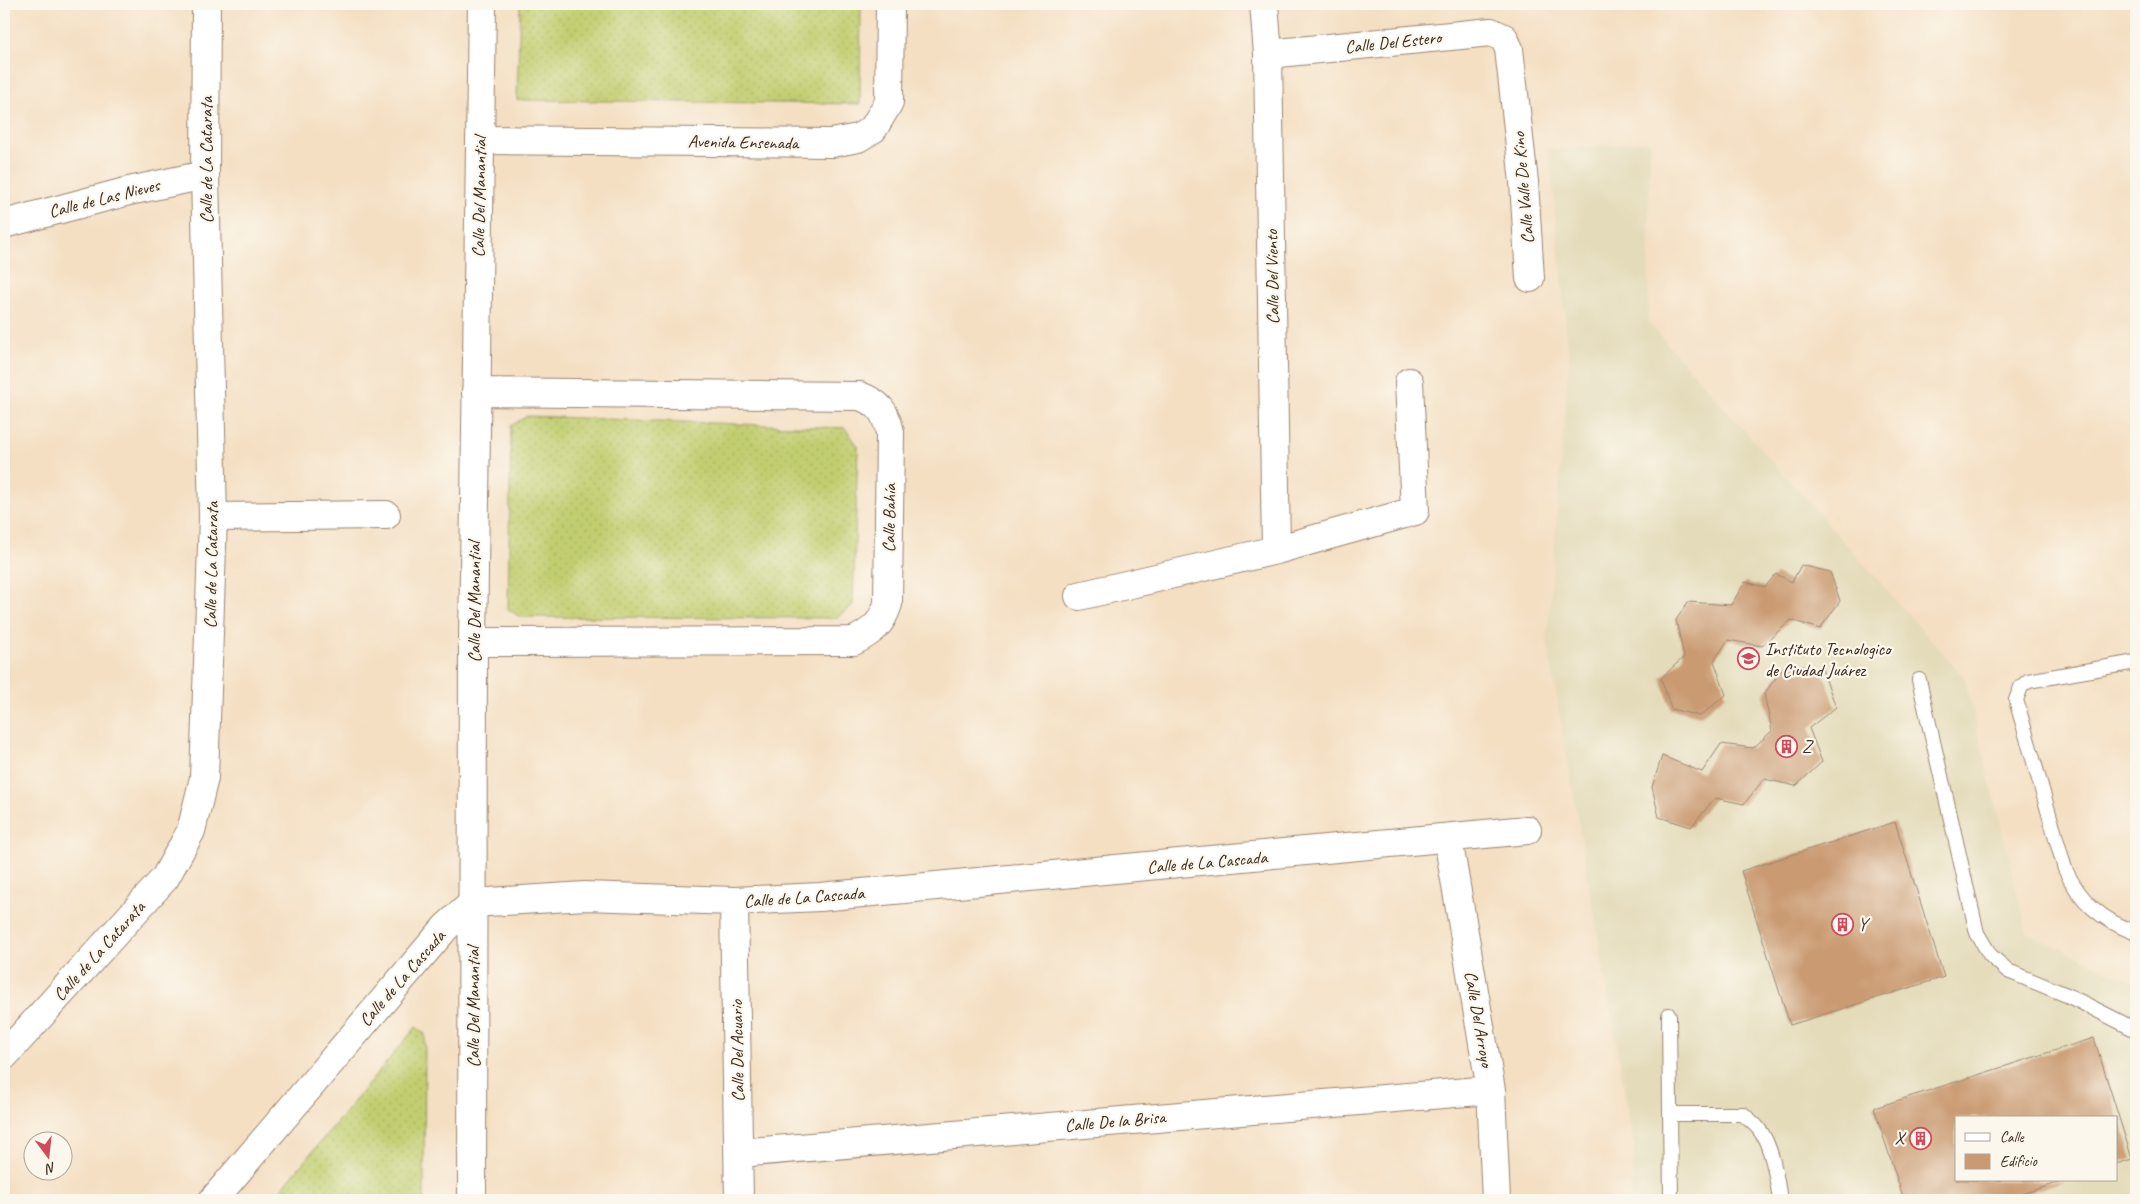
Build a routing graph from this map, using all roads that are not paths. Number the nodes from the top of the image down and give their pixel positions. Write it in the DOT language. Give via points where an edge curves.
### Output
graph roads {
  1 [pos="206,4"];
  2 [pos="482,4"];
  3 [pos="890,4"];
  4 [pos="1264,4"];
  5 [pos="1509,49"];
  6 [pos="1268,54"];
  7 [pos="480,140"];
  8 [pos="205,175"];
  9 [pos="4,224"];
  10 [pos="1530,278"];
  11 [pos="1409,382"];
  12 [pos="476,392"];
  13 [pos="386,515"];
  14 [pos="213,517"];
  15 [pos="1276,550"];
  16 [pos="1079,596"];
  17 [pos="473,642"];
  18 [pos="2136,662"];
  19 [pos="1919,680"];
  20 [pos="1527,830"];
  21 [pos="1448,839"];
  22 [pos="734,901"];
  23 [pos="473,903"];
  24 [pos="2136,933"];
  25 [pos="1669,1015"];
  26 [pos="2136,1030"];
  27 [pos="4,1056"];
  28 [pos="1491,1090"];
  29 [pos="1670,1114"];
  30 [pos="739,1153"];
  31 [pos="213,1200"];
  32 [pos="472,1200"];
  33 [pos="739,1200"];
  34 [pos="1496,1200"];
  35 [pos="1671,1200"];
  36 [pos="1780,1200"];
  1 -- 8 [label="street, Calle de La Catarata"];
  2 -- 7 [label="street, Calle Del Manantial"];
  3 -- 7 [label="street, Avenida Ensenada" via="889,102 873,129 858,138 832,143"];
  4 -- 6 [label="street, Calle Del Viento"];
  5 -- 6 [label="street, Calle Del Estero" via="1504,38 1491,32"];
  5 -- 10 [label="street, Calle Valle De Kino" via="1524,182"];
  6 -- 15 [label="street, Calle Del Viento"];
  7 -- 12 [label="street, Calle Del Manantial"];
  8 -- 9 [label="street, Calle de Las Nieves"];
  8 -- 14 [label="street, Calle de La Catarata"];
  11 -- 15 [label="street" via="1415,511"];
  12 -- 17 [label="street, Calle Del Manantial"];
  12 -- 17 [label="street, Calle Bahía" via="860,396 882,410 890,432 890,461 888,604 873,631 854,641"];
  13 -- 14 [label="street"];
  14 -- 27 [label="street, Calle de La Catarata" via="204,778 191,831 165,878"];
  15 -- 16 [label="street"];
  17 -- 23 [label="street, Calle Del Manantial"];
  18 -- 24 [label="lane" via="2028,681 2020,686 2016,700 2065,869 2074,887 2102,916"];
  19 -- 26 [label="lane" via="1978,933 1990,955 2008,971 2069,996"];
  20 -- 21 [label="street, Calle de La Cascada"];
  21 -- 22 [label="street, Calle de La Cascada" via="820,897"];
  21 -- 28 [label="street, Calle Del Arroyo"];
  22 -- 23 [label="street, Calle de La Cascada" via="584,896"];
  22 -- 30 [label="street, Calle Del Acuario"];
  23 -- 31 [label="street, Calle de La Cascada" via="446,927"];
  23 -- 32 [label="street, Calle Del Manantial"];
  25 -- 29 [label="lane"];
  28 -- 30 [label="street, Calle De la Brisa"];
  28 -- 34 [label="street, Calle Del Arroyo"];
  29 -- 35 [label="lane"];
  29 -- 36 [label="lane" via="1743,1114 1759,1128 1768,1148"];
  30 -- 33 [label="street, Calle Del Acuario"];
}
